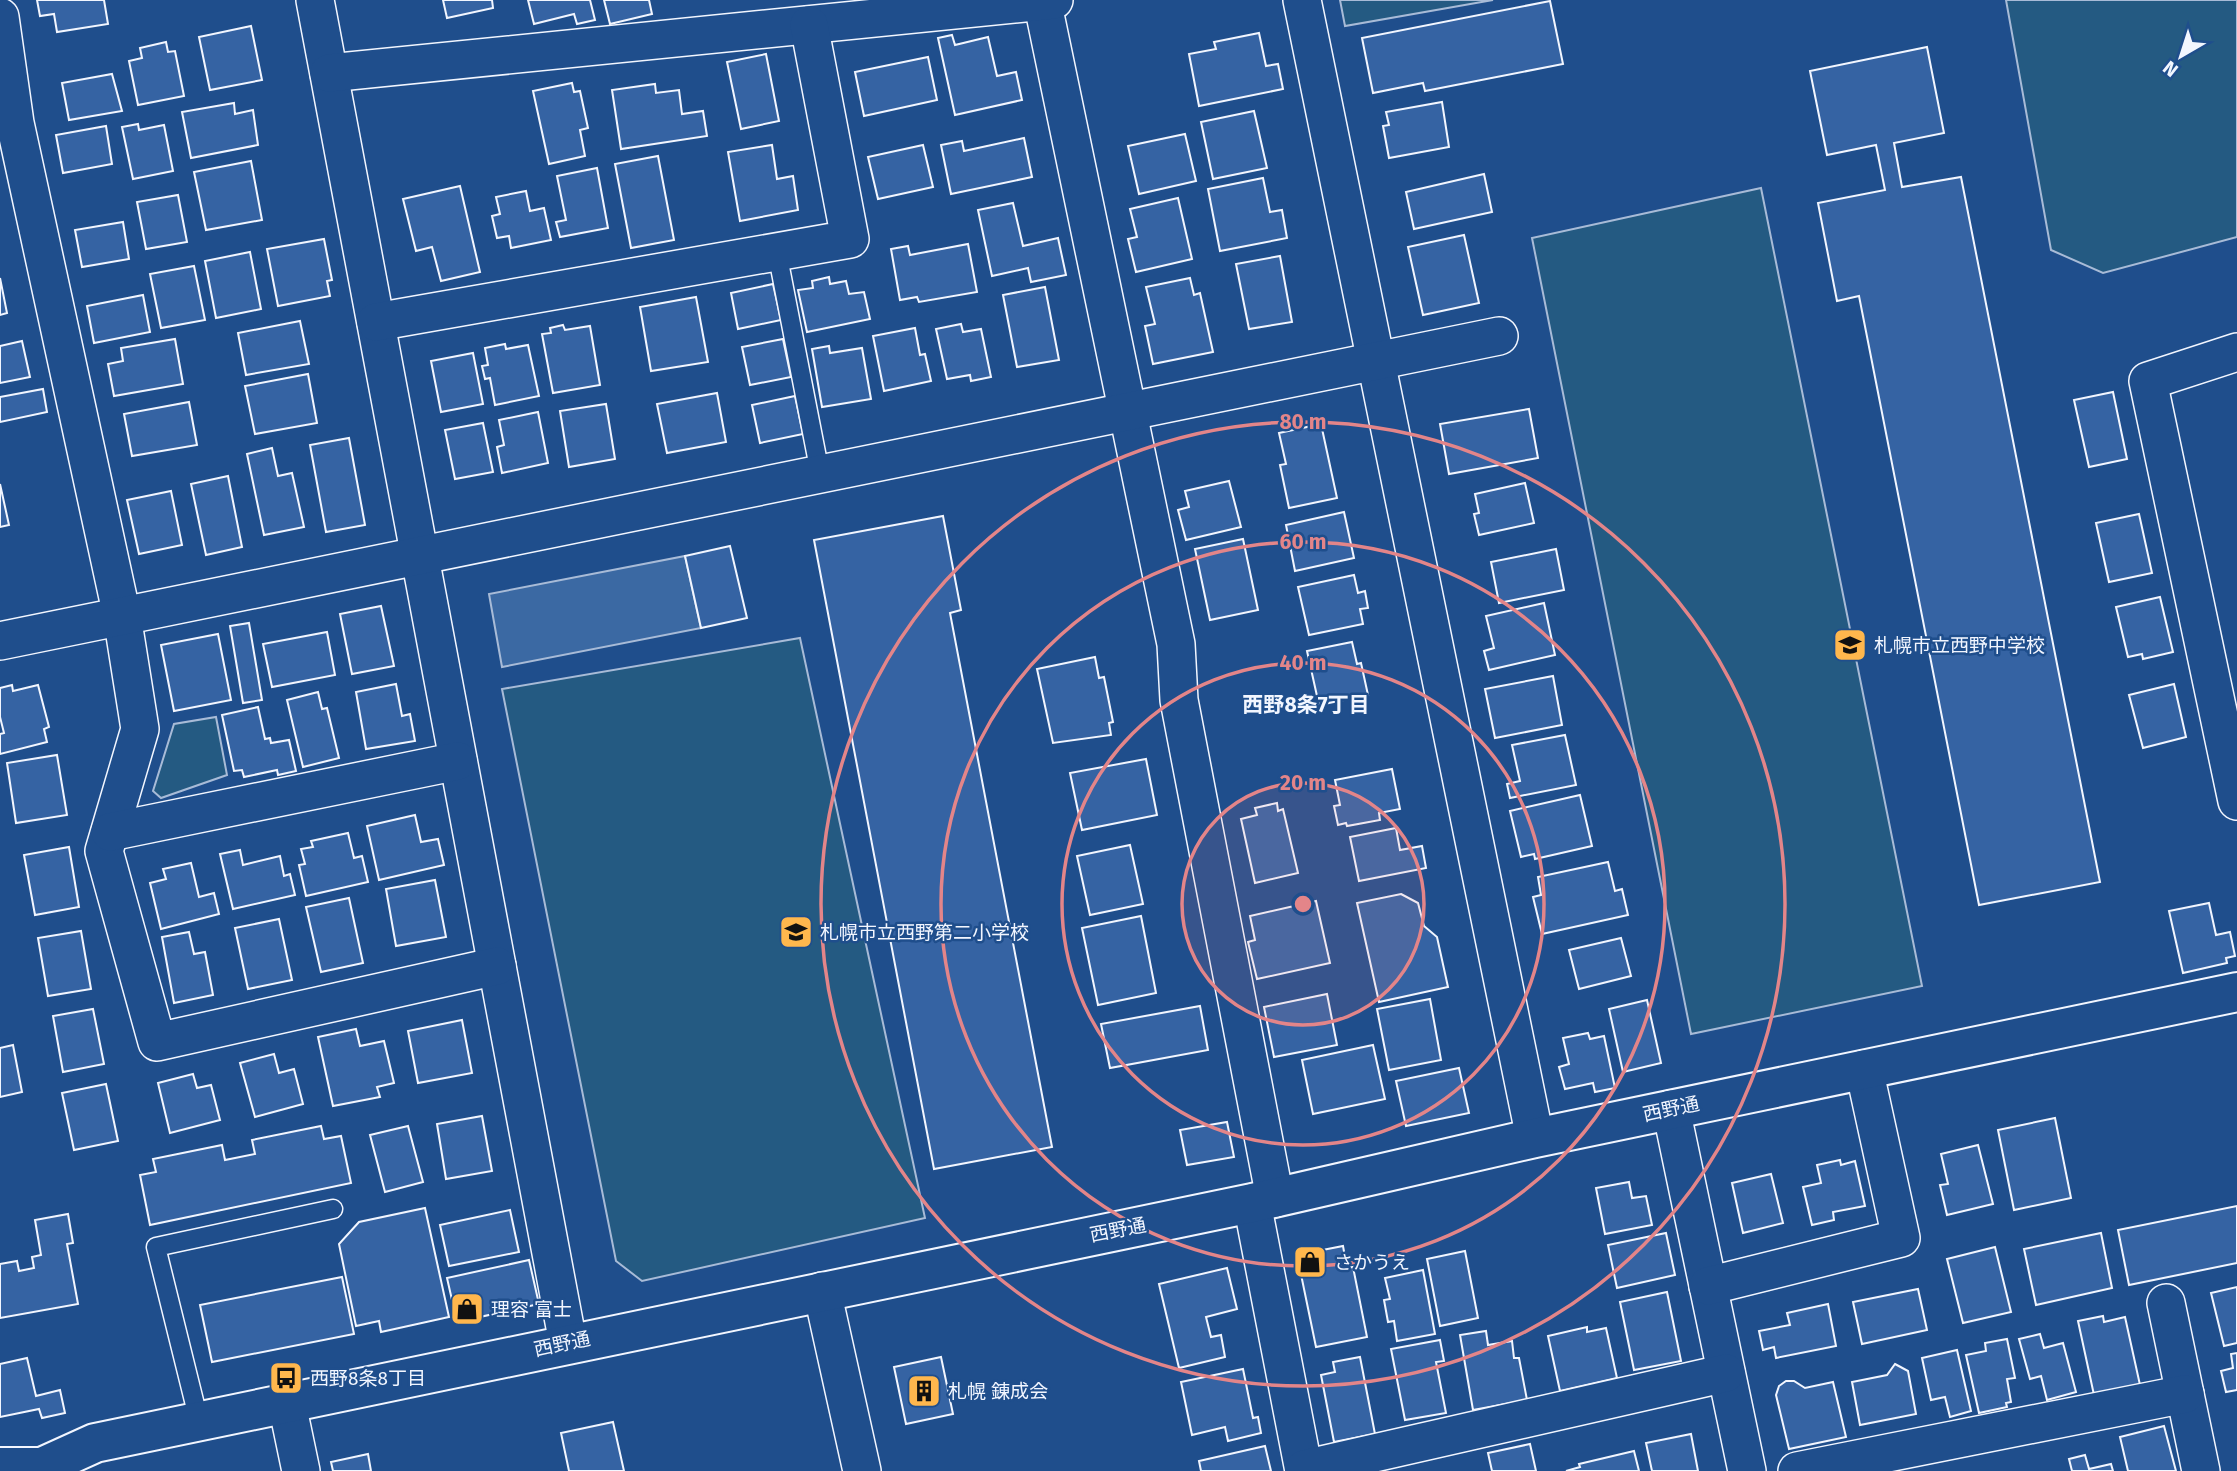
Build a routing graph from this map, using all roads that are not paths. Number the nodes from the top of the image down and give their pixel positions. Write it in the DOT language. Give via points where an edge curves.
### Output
graph roads {
  1 [pos="315,0"];
  2 [pos="1046,0"];
  3 [pos="1302,0"];
  4 [pos="0,17"];
  5 [pos="809,25"];
  6 [pos="329,73"];
  7 [pos="8,124"];
  8 [pos="778,252"];
  9 [pos="376,322"];
  10 [pos="1499,336"];
  11 [pos="2237,352"];
  12 [pos="1375,359"];
  13 [pos="1126,411"];
  14 [pos="820,473"];
  15 [pos="420,555"];
  16 [pos="122,616"];
  17 [pos="0,641"];
  18 [pos="458,761"];
  19 [pos="2237,801"];
  20 [pos="110,831"];
  21 [pos="497,966"];
  22 [pos="2237,992"];
  23 [pos="1864,1069"];
  24 [pos="1671,1109"];
  25 [pos="1535,1138"];
  26 [pos="1263,1200"];
  27 [pos="333,1209"];
  28 [pos="1708,1286"];
  29 [pos="822,1291"];
  30 [pos="2166,1303"];
  31 [pos="568,1343"];
  32 [pos="1726,1373"];
  33 [pos="2185,1394"];
  34 [pos="287,1404"];
  35 [pos="199,1422"];
  36 [pos="0,1467"];
  37 [pos="42,1469"];
  38 [pos="1304,1470"];
  39 [pos="301,1471"];
  40 [pos="862,1471"];
  41 [pos="1747,1471"];
  42 [pos="1797,1471"];
  43 [pos="2201,1471"];
  1 -- 6 [label="street"];
  2 -- 5 [label="street"];
  2 -- 13 [label="street"];
  3 -- 12 [label="street"];
  4 -- 7 [label="street"];
  5 -- 6 [label="street"];
  5 -- 8 [label="street" via="850,239"];
  6 -- 9 [label="street"];
  7 -- 16 [label="street"];
  8 -- 9 [label="street"];
  8 -- 14 [label="lane"];
  9 -- 15 [label="street"];
  10 -- 12 [label="street"];
  11 -- 19 [label="street" via="2148,381"];
  12 -- 13 [label="street"];
  12 -- 25 [label="street"];
  13 -- 14 [label="street"];
  13 -- 26 [label="street" via="1176,644 1179,700"];
  14 -- 15 [label="street"];
  15 -- 16 [label="street"];
  15 -- 18 [label="street"];
  16 -- 17 [label="street"];
  16 -- 20 [label="street" via="140,729"];
  18 -- 20 [label="street"];
  18 -- 21 [label="street"];
  20 -- 21 [label="street" via="104,850 157,1042"];
  21 -- 31 [label="street"];
  22 -- 23 [label="street, 西野通"];
  23 -- 24 [label="street, 西野通"];
  23 -- 28 [label="street" via="1901,1238"];
  24 -- 25 [label="street, 西野通"];
  24 -- 28 [label="street"];
  25 -- 26 [label="street, 西野通"];
  26 -- 29 [label="street, 西野通"];
  26 -- 38 [label="street"];
  27 -- 35 [label="lane" via="156,1247"];
  28 -- 32 [label="street"];
  29 -- 31 [label="street, 西野通"];
  29 -- 40 [label="street"];
  30 -- 33 [label="street"];
  31 -- 34 [label="street, 西野通"];
  32 -- 38 [label="street"];
  32 -- 41 [label="street"];
  33 -- 42 [label="street"];
  33 -- 43 [label="street"];
  34 -- 35 [label="street, 西野通"];
  34 -- 39 [label="street"];
  35 -- 37 [label="street, 西野通" via="95,1443"];
  36 -- 37 [label="street, 西野通"];
}
